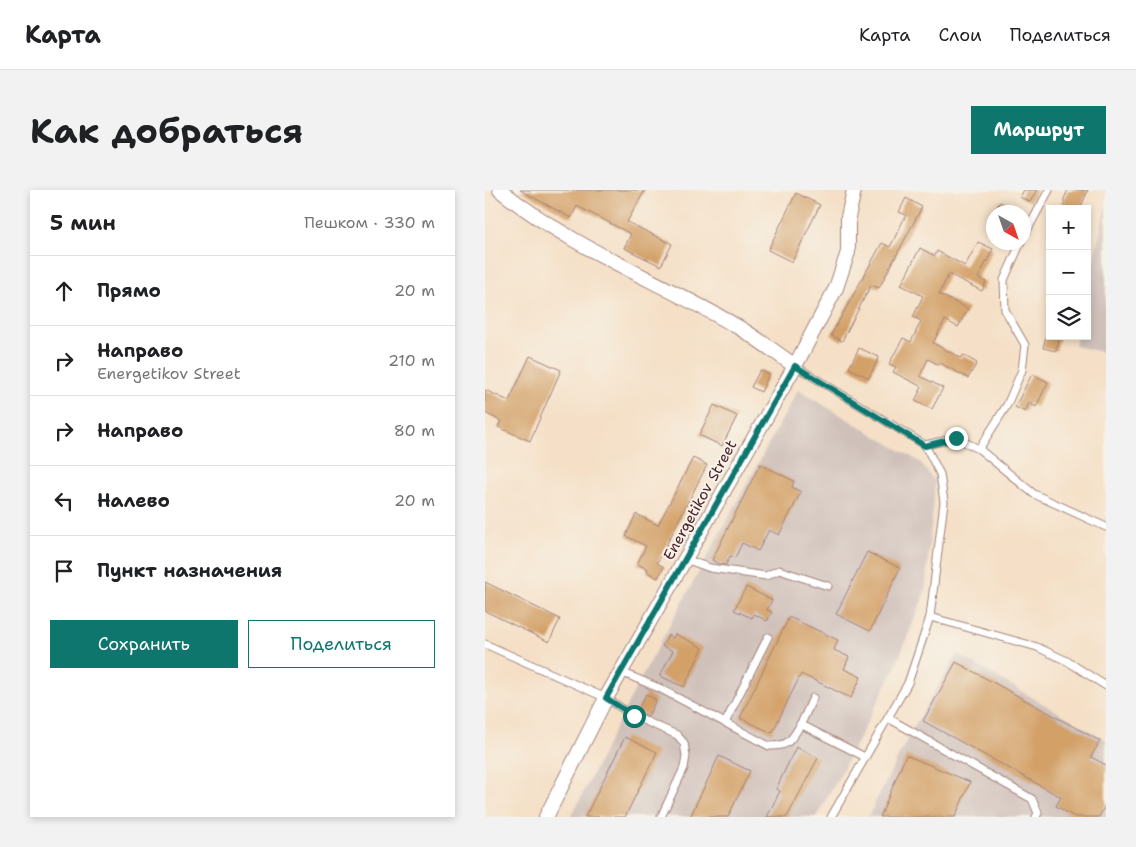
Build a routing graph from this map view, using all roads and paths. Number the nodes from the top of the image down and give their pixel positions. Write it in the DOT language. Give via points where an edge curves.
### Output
graph roads {
  1 [pos="500,190"];
  2 [pos="854,190"];
  3 [pos="1049,190"];
  4 [pos="1031,223"];
  5 [pos="1017,250"];
  6 [pos="795,366"];
  7 [pos="925,446"];
  8 [pos="979,450"];
  9 [pos="1106,527"];
  10 [pos="685,560"];
  11 [pos="827,586"];
  12 [pos="930,617"];
  13 [pos="768,636"];
  14 [pos="485,644"];
  15 [pos="621,672"];
  16 [pos="1106,686"];
  17 [pos="606,698"];
  18 [pos="813,698"];
  19 [pos="887,718"];
  20 [pos="725,723"];
  21 [pos="800,724"];
  22 [pos="865,757"];
  23 [pos="547,817"];
  24 [pos="661,817"];
  25 [pos="831,817"];
  26 [pos="1036,817"];
  1 -- 6 [label="street" via="565,235 739,327"];
  2 -- 6 [label="street, Energetikov Street" via="848,217 848,252 835,288"];
  3 -- 4 [label="lane"];
  5 -- 8 [label="lane" via="1003,280 1005,310 1025,345 1022,370 1007,405"];
  6 -- 7 [label="lane"];
  6 -- 10 [label="street, Energetikov Street"];
  7 -- 8 [label="lane" via="956,438"];
  7 -- 12 [label="lane" via="940,474 944,502"];
  8 -- 9 [label="lane" via="1034,494"];
  10 -- 11 [label="lane" via="710,568 766,576 779,570"];
  10 -- 15 [label="street, Energetikov Street"];
  12 -- 16 [label="lane" via="1037,648 1067,661"];
  12 -- 19 [label="lane" via="908,683"];
  13 -- 20 [label="lane"];
  14 -- 17 [label="lane"];
  15 -- 17 [label="street, Energetikov Street"];
  15 -- 20 [label="lane"];
  17 -- 23 [label="street, Energetikov Street"];
  17 -- 24 [label="lane" via="634,716 677,735 684,743 684,768"];
  18 -- 21 [label="lane"];
  19 -- 22 [label="lane"];
  19 -- 26 [label="lane" via="1032,799 1039,813"];
  20 -- 21 [label="lane" via="769,746 789,741"];
  21 -- 22 [label="lane"];
  22 -- 25 [label="lane"];
}
